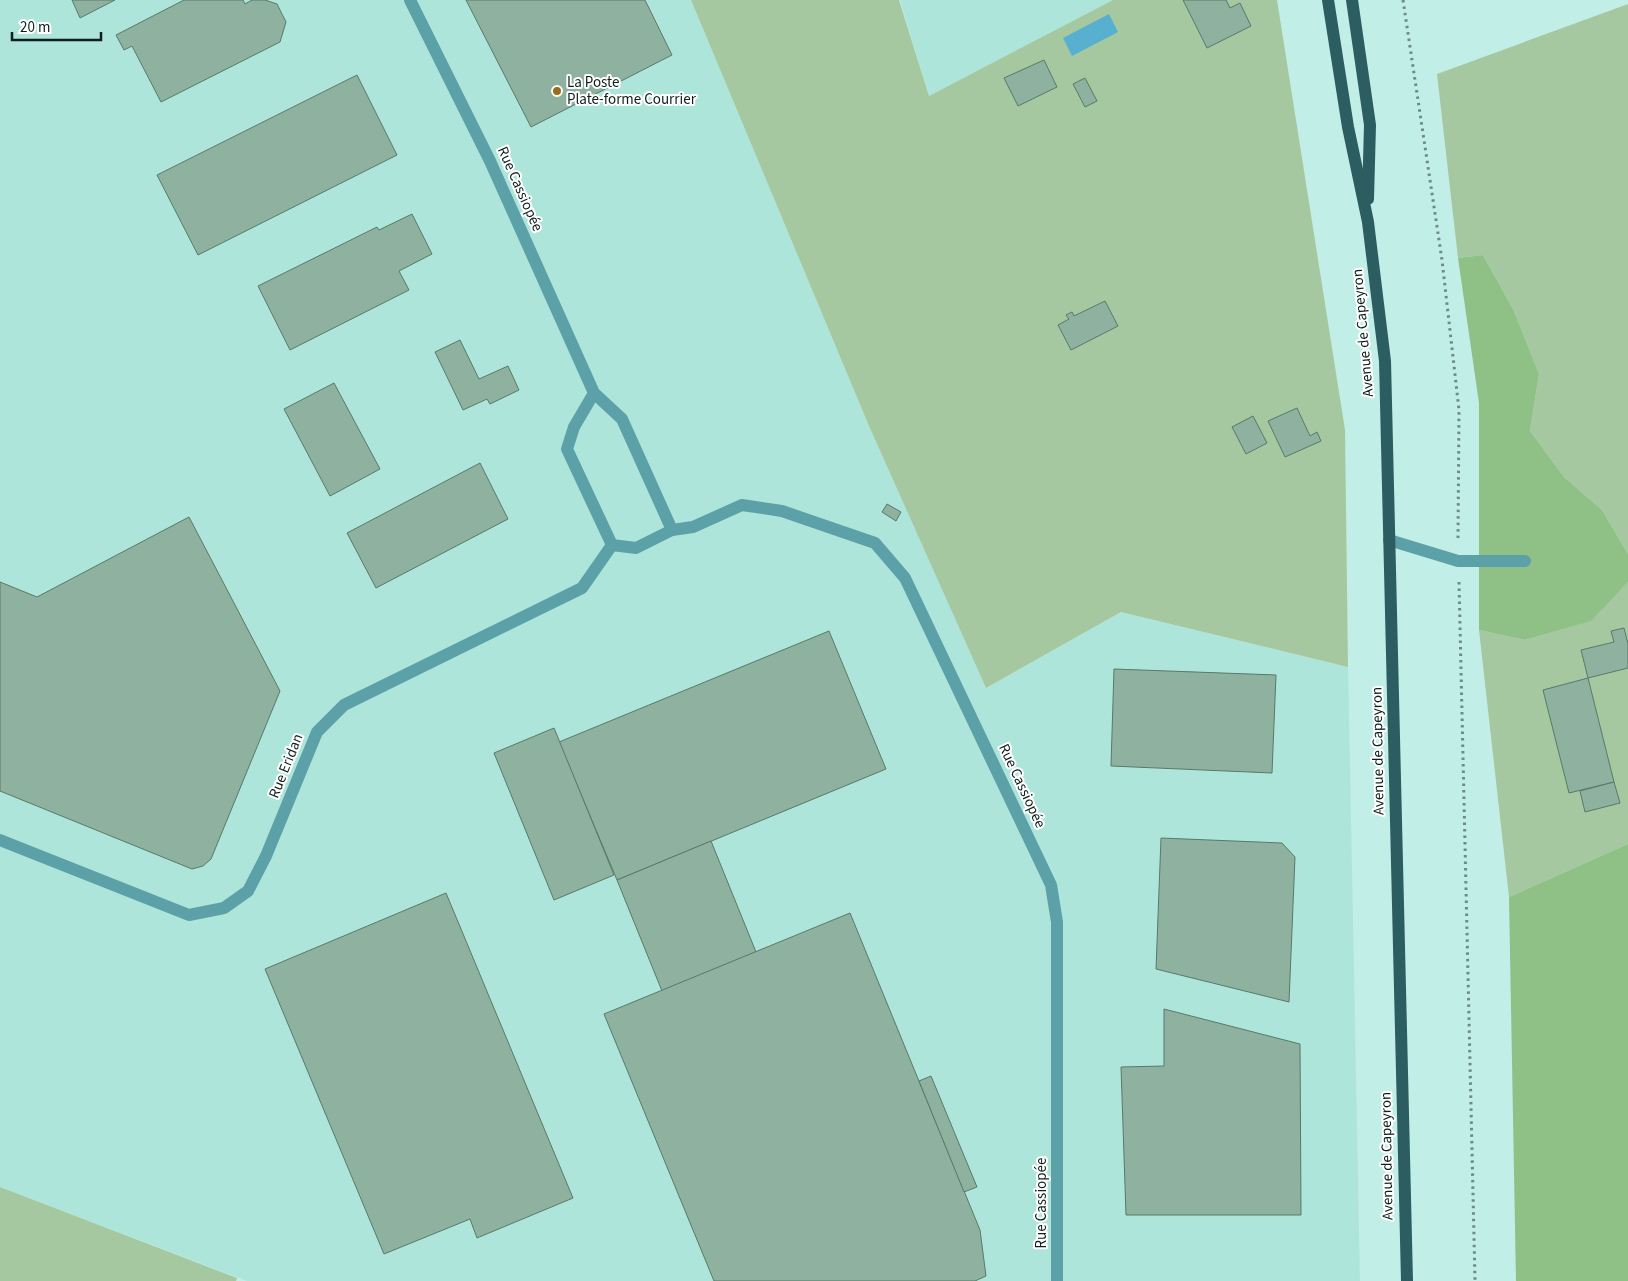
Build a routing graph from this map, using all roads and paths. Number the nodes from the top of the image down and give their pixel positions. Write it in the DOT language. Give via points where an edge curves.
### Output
graph roads {
  1 [pos="410,0"];
  2 [pos="1328,0"];
  3 [pos="1352,0"];
  4 [pos="1403,0"];
  5 [pos="1368,222"];
  6 [pos="594,393"];
  7 [pos="672,530"];
  8 [pos="1389,540"];
  9 [pos="612,545"];
  10 [pos="1458,561"];
  11 [pos="1525,561"];
  12 [pos="0,840"];
  13 [pos="1057,1281"];
  14 [pos="1407,1281"];
  15 [pos="1475,1281"];
  1 -- 6 [label="lane, Rue Cassiopée" via="490,161"];
  2 -- 5 [label="main road, Avenue de Capeyron" via="1348,127"];
  3 -- 5 [label="main road, Avenue de Capeyron" via="1370,125"];
  4 -- 10 [label="path" via="1442,260 1459,410"];
  5 -- 8 [label="main road, Avenue de Capeyron" via="1385,361"];
  6 -- 7 [label="lane, Rue Cassiopée" via="622,419"];
  6 -- 9 [label="lane" via="574,427 567,449"];
  7 -- 9 [label="lane, Rue Cassiopée" via="636,548"];
  7 -- 13 [label="lane, Rue Cassiopée" via="693,527 742,505 782,510 874,543 905,578 1051,885 1057,922"];
  8 -- 10 [label="lane"];
  8 -- 14 [label="main road, Avenue de Capeyron"];
  9 -- 12 [label="lane, Rue Eridan" via="582,588 344,705 317,732 266,856 248,891 224,908 189,915"];
  10 -- 11 [label="lane"];
  10 -- 15 [label="path"];
}
